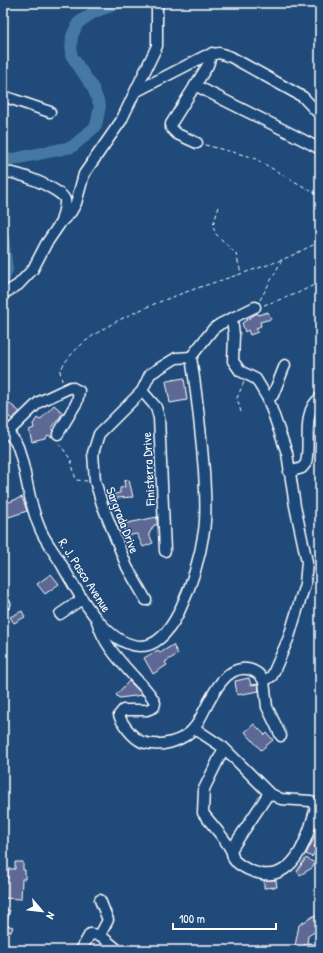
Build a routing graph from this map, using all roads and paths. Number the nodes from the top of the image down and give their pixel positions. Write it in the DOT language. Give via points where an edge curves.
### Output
graph roads {
  1 [pos="157,3"];
  2 [pos="212,53"];
  3 [pos="195,85"];
  4 [pos="137,91"];
  5 [pos="3,96"];
  6 [pos="50,112"];
  7 [pos="320,115"];
  8 [pos="197,143"];
  9 [pos="320,149"];
  10 [pos="5,172"];
  11 [pos="320,180"];
  12 [pos="320,196"];
  13 [pos="220,207"];
  14 [pos="61,222"];
  15 [pos="320,242"];
  16 [pos="282,260"];
  17 [pos="241,273"];
  18 [pos="320,282"];
  19 [pos="3,294"];
  20 [pos="255,307"];
  21 [pos="232,319"];
  22 [pos="191,357"];
  23 [pos="284,366"];
  24 [pos="245,375"];
  25 [pos="63,390"];
  26 [pos="142,391"];
  27 [pos="320,398"];
  28 [pos="268,399"];
  29 [pos="241,412"];
  30 [pos="5,431"];
  31 [pos="58,434"];
  32 [pos="289,472"];
  33 [pos="95,481"];
  34 [pos="165,551"];
  35 [pos="82,599"];
  36 [pos="146,600"];
  37 [pos="60,614"];
  38 [pos="96,618"];
  39 [pos="264,681"];
  40 [pos="194,728"];
  41 [pos="281,736"];
  42 [pos="224,748"];
  43 [pos="268,793"];
  44 [pos="231,850"];
  45 [pos="100,900"];
  46 [pos="100,935"];
  47 [pos="86,949"];
  48 [pos="118,950"];
  1 -- 4 [label="street" via="157,46"];
  2 -- 3 [label="street" via="208,65"];
  2 -- 4 [label="street"];
  2 -- 7 [label="street" via="231,57 302,97"];
  3 -- 8 [label="street" via="173,120 171,128 177,134"];
  3 -- 9 [label="street"];
  4 -- 14 [label="street" via="111,137 84,174 76,203"];
  5 -- 6 [label="street"];
  8 -- 12 [label="path" via="252,157"];
  10 -- 14 [label="street" via="42,183 63,196 65,201"];
  11 -- 12 [label="path"];
  13 -- 17 [label="path" via="213,225 215,233 236,254"];
  14 -- 19 [label="street" via="33,269 18,285"];
  15 -- 16 [label="path"];
  16 -- 17 [label="path"];
  16 -- 20 [label="path"];
  17 -- 25 [label="path" via="157,303 114,322 69,356 60,372"];
  18 -- 20 [label="path" via="296,294"];
  20 -- 21 [label="street"];
  21 -- 22 [label="street" via="213,329"];
  21 -- 24 [label="street" via="233,361"];
  22 -- 26 [label="street, Sargrada Drive" via="176,358 150,374"];
  22 -- 38 [label="street, R. J. Pasco Avenue" via="202,437 206,505 199,558 182,605 171,628 156,641 142,646 126,643 108,631"];
  23 -- 28 [label="street" via="273,395"];
  24 -- 28 [label="street" via="256,379"];
  24 -- 29 [label="path" via="237,398"];
  25 -- 30 [label="street" via="39,402"];
  25 -- 31 [label="street" via="72,387 79,391 78,402"];
  26 -- 33 [label="street, Sargrada Drive" via="99,434 93,453"];
  26 -- 34 [label="street, Finisterra Drive" via="156,407 158,418"];
  27 -- 32 [label="street" via="311,408 309,417 306,463 302,468"];
  28 -- 32 [label="street" via="287,453"];
  30 -- 35 [label="street, R. J. Pasco Avenue" via="18,446 39,527"];
  31 -- 33 [label="path" via="57,439 74,466 76,480"];
  32 -- 39 [label="street" via="306,554 307,571 299,604 277,667 272,676"];
  33 -- 36 [label="street, Sargrada Drive" via="127,567"];
  35 -- 37 [label="street"];
  35 -- 38 [label="street, R. J. Pasco Avenue"];
  38 -- 40 [label="street" via="102,637 155,703 154,707 147,710 121,712 120,718 130,732 140,741 161,745 170,743"];
  39 -- 40 [label="street" via="255,671 243,669 234,672 224,679 213,693"];
  39 -- 41 [label="street" via="266,706"];
  40 -- 42 [label="street"];
  42 -- 43 [label="street"];
  42 -- 44 [label="street" via="204,789 203,813"];
  43 -- 44 [label="street"];
  43 -- 44 [label="street" via="281,799 311,801 316,807 304,844 296,858 272,875 246,869 234,860"];
  45 -- 46 [label="street" via="108,920"];
  46 -- 47 [label="street" via="90,934"];
  46 -- 48 [label="street"];
}
